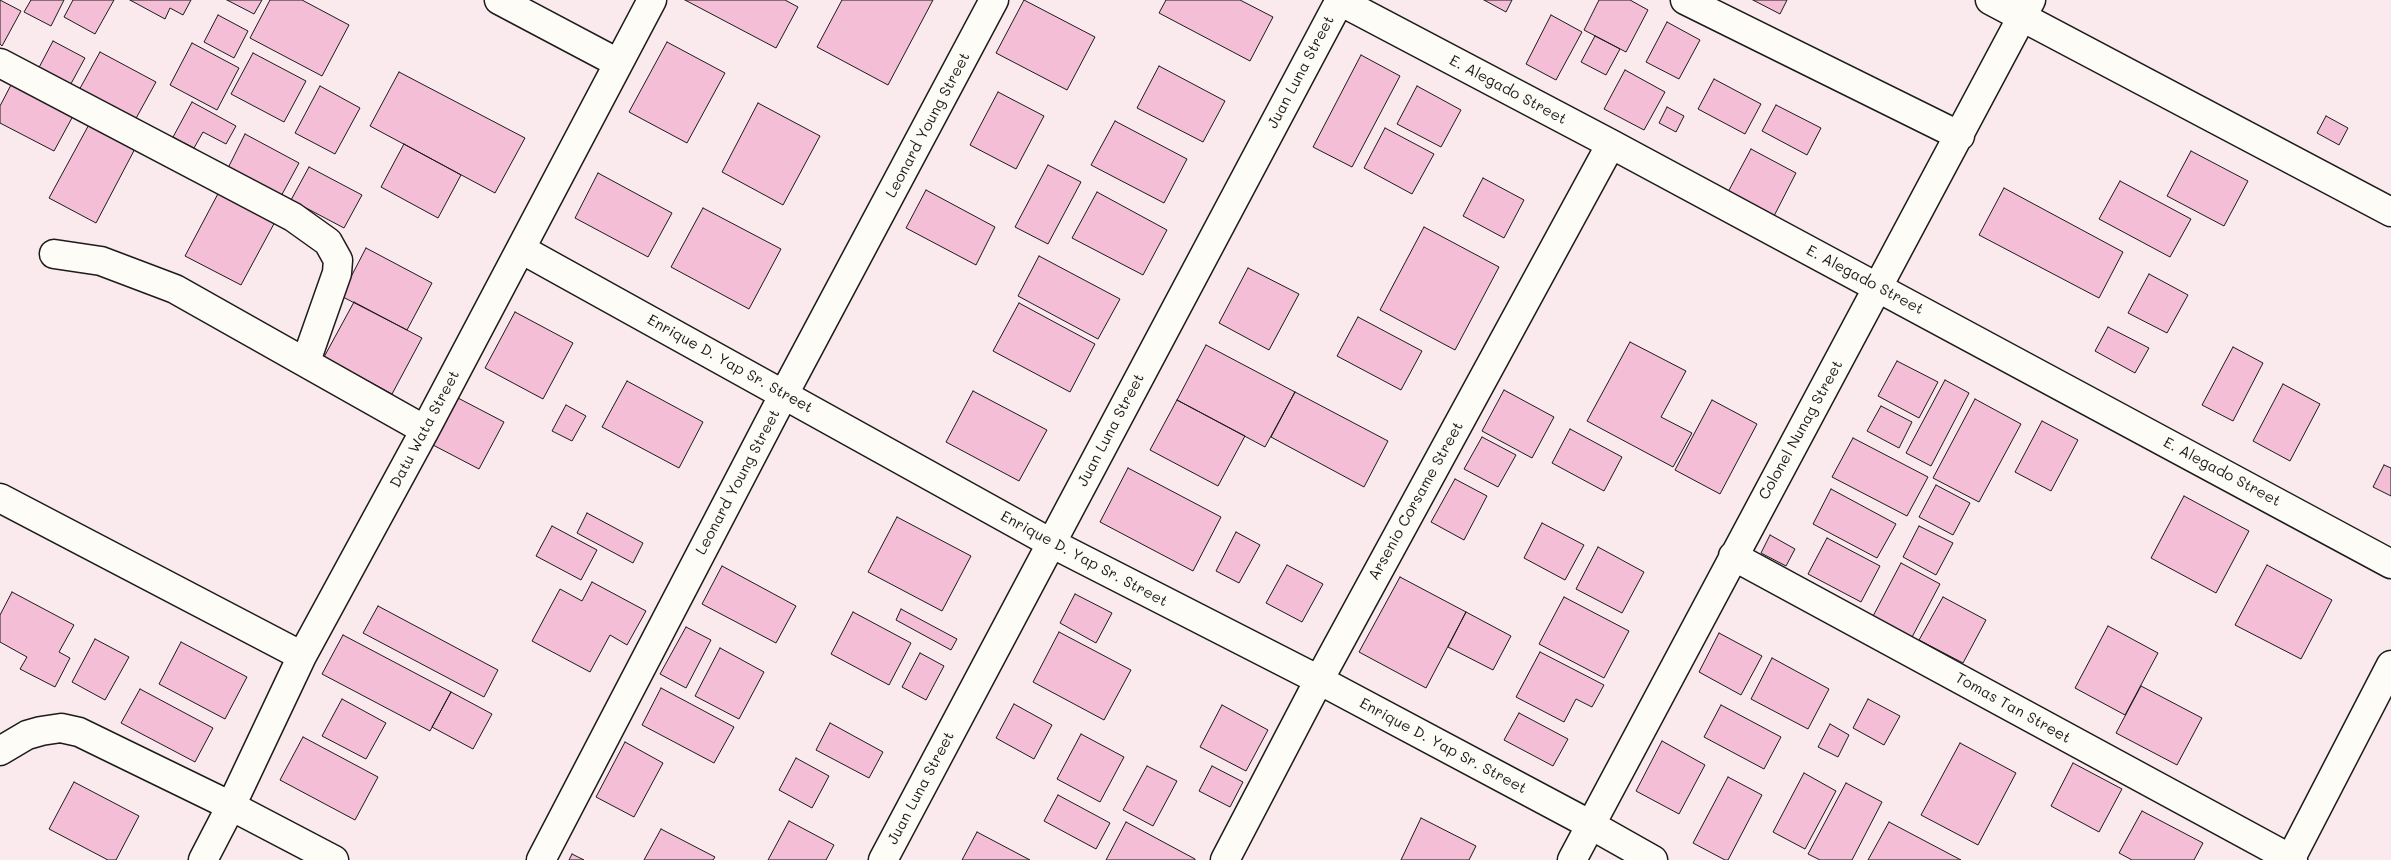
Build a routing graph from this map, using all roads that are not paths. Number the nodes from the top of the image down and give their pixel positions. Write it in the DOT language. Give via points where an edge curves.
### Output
graph roads {
  1 [pos="499,0"];
  2 [pos="652,0"];
  3 [pos="994,0"];
  4 [pos="1339,0"];
  5 [pos="1685,0"];
  6 [pos="1990,0"];
  7 [pos="2027,9"];
  8 [pos="0,63"];
  9 [pos="618,63"];
  10 [pos="1960,136"];
  11 [pos="1611,144"];
  12 [pos="2391,212"];
  13 [pos="521,249"];
  14 [pos="54,254"];
  15 [pos="1879,288"];
  16 [pos="306,361"];
  17 [pos="784,394"];
  18 [pos="425,430"];
  19 [pos="0,498"];
  20 [pos="1051,543"];
  21 [pos="1733,556"];
  22 [pos="2391,564"];
  23 [pos="302,656"];
  24 [pos="2391,665"];
  25 [pos="1319,680"];
  26 [pos="0,751"];
  27 [pos="231,806"];
  28 [pos="1591,825"];
  29 [pos="202,860"];
  30 [pos="334,860"];
  31 [pos="541,860"];
  32 [pos="883,860"];
  33 [pos="1225,860"];
  34 [pos="1572,860"];
  35 [pos="1653,860"];
  36 [pos="2291,860"];
  1 -- 9 [label="street"];
  2 -- 9 [label="street, Datu Wata Street"];
  3 -- 17 [label="street, Leonard Young Street"];
  4 -- 11 [label="street, E. Alegado Street"];
  4 -- 20 [label="street, Juan Luna Street"];
  5 -- 10 [label="street"];
  6 -- 7 [label="street"];
  7 -- 10 [label="street, Colonel Nunag Street"];
  7 -- 12 [label="street"];
  8 -- 16 [label="street" via="293,218 328,242 338,260 336,273"];
  9 -- 13 [label="street, Datu Wata Street"];
  10 -- 15 [label="street, Colonel Nunag Street"];
  11 -- 15 [label="street, E. Alegado Street"];
  11 -- 25 [label="street, Arsenio Corsame Street"];
  13 -- 17 [label="street, Enrique D. Yap Sr. Street"];
  13 -- 18 [label="street, Datu Wata Street"];
  14 -- 16 [label="street" via="101,260 175,289"];
  15 -- 21 [label="street, Colonel Nunag Street"];
  15 -- 22 [label="street, E. Alegado Street"];
  16 -- 18 [label="street"];
  17 -- 20 [label="street, Enrique D. Yap Sr. Street"];
  17 -- 31 [label="street, Leonard Young Street"];
  18 -- 23 [label="street, Datu Wata Street"];
  19 -- 23 [label="street"];
  20 -- 25 [label="street, Enrique D. Yap Sr. Street"];
  20 -- 32 [label="street, Juan Luna Street"];
  21 -- 28 [label="street, Colonel Nunag Street"];
  21 -- 36 [label="street, Tomas Tan Street"];
  23 -- 27 [label="street, Datu Wata Street"];
  24 -- 36 [label="street"];
  25 -- 28 [label="street, Enrique D. Yap Sr. Street"];
  25 -- 33 [label="street, Arsenio Corsame Street"];
  26 -- 27 [label="street" via="27,735 42,731 61,728 79,732"];
  27 -- 29 [label="street, Datu Wata Street"];
  27 -- 30 [label="street"];
  28 -- 34 [label="street, Colonel Nunag Street"];
  28 -- 35 [label="street, Enrique D. Yap Sr. Street"];
}
